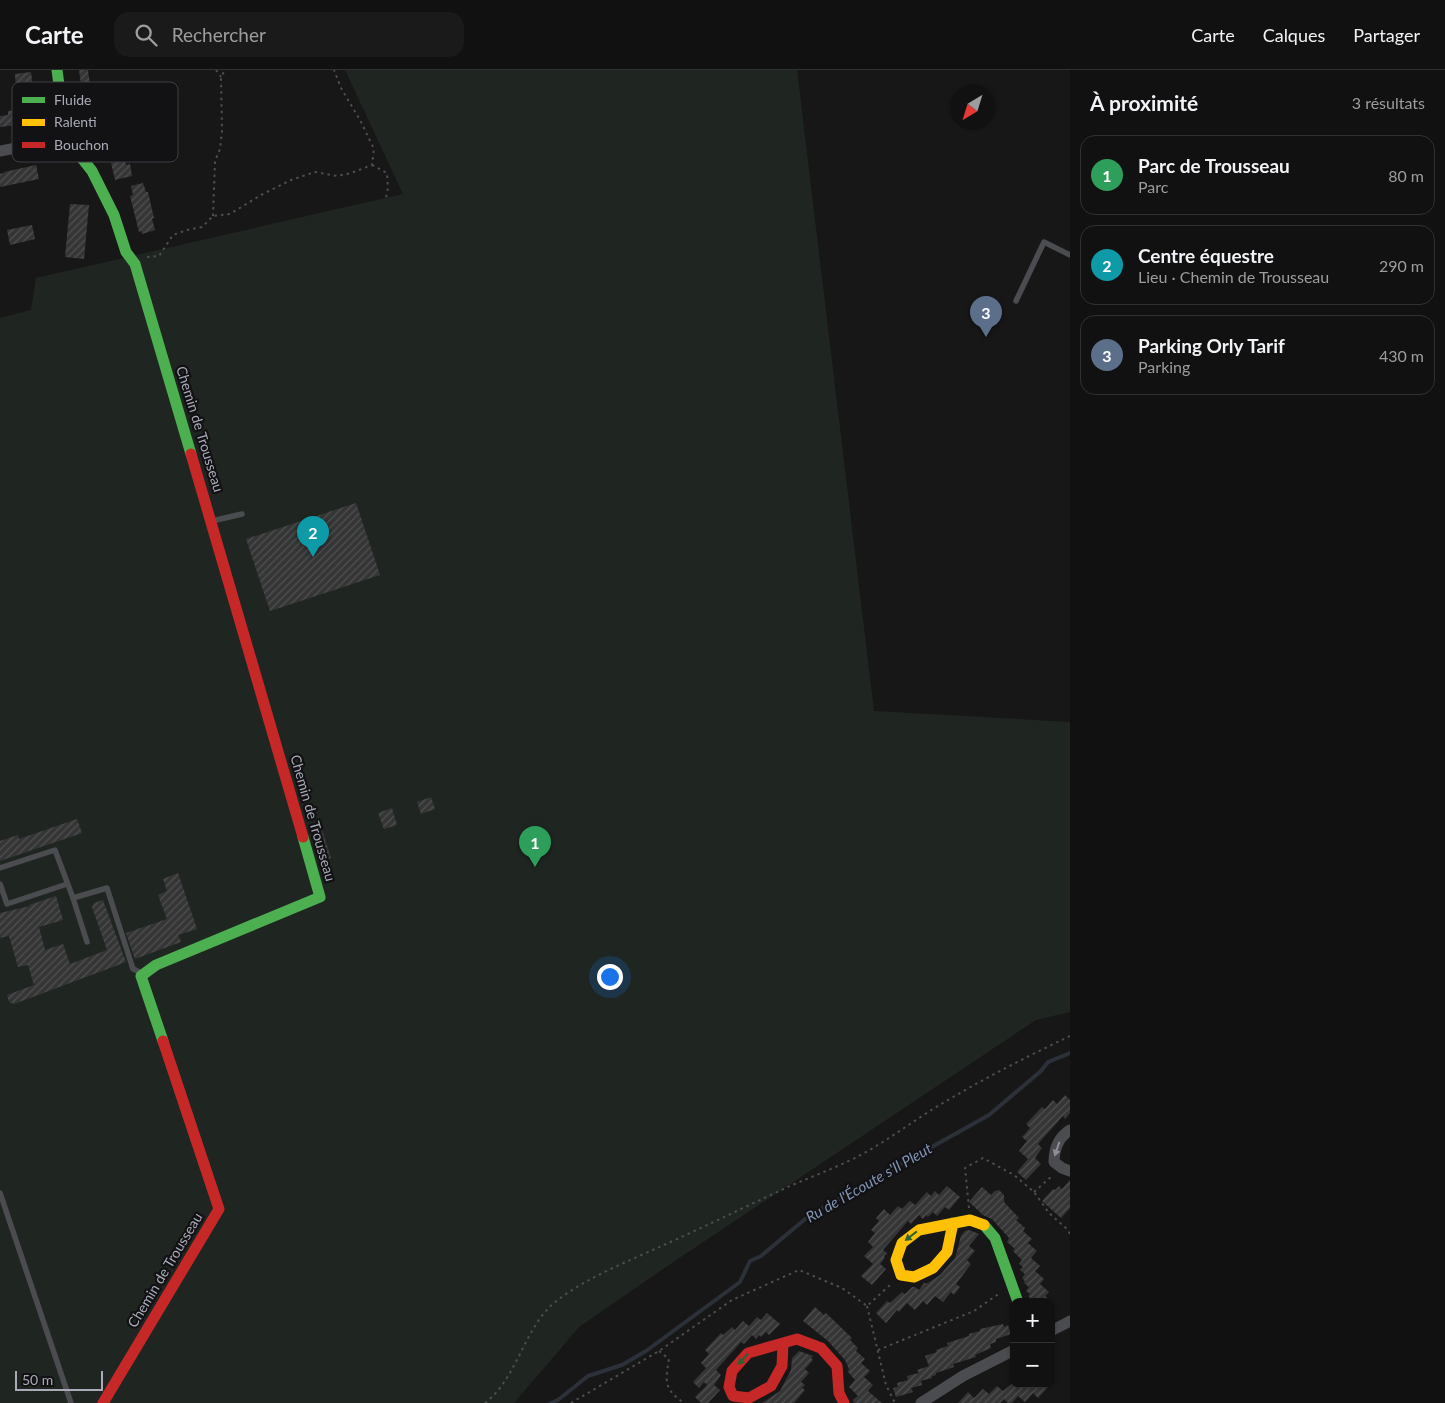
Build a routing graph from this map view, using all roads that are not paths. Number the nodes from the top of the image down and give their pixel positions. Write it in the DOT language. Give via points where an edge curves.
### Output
graph roads {
  1 [pos="85,162"];
  2 [pos="1070,256"];
  3 [pos="1016,301"];
  4 [pos="242,514"];
  5 [pos="211,521"];
  6 [pos="0,868"];
  7 [pos="0,884"];
  8 [pos="67,884"];
  9 [pos="73,898"];
  10 [pos="87,942"];
  11 [pos="144,974"];
  12 [pos="1070,1130"];
  13 [pos="1066,1169"];
  14 [pos="0,1193"];
  15 [pos="953,1223"];
  16 [pos="1016,1298"];
  17 [pos="1070,1321"];
  18 [pos="1055,1329"];
  19 [pos="783,1344"];
  20 [pos="1010,1352"];
  21 [pos="71,1403"];
  22 [pos="103,1403"];
  23 [pos="844,1403"];
  24 [pos="921,1403"];
  1 -- 5 [label="street, Chemin de Trousseau" via="114,215 126,252 135,264"];
  2 -- 3 [label="lane" via="1044,242"];
  4 -- 5 [label="lane"];
  5 -- 11 [label="street, Chemin de Trousseau" via="320,897 156,965"];
  6 -- 8 [label="lane" via="55,850"];
  7 -- 8 [label="lane" via="7,904"];
  8 -- 9 [label="lane"];
  9 -- 10 [label="lane"];
  9 -- 11 [label="lane" via="107,888 133,969"];
  11 -- 22 [label="street, Chemin de Trousseau" via="141,976 219,1209"];
  12 -- 13 [label="street, one-way" via="1054,1152 1054,1162"];
  14 -- 21 [label="lane"];
  15 -- 15 [label="street, one-way" via="919,1230 902,1244 896,1260 901,1275 914,1277 933,1268 947,1252"];
  15 -- 16 [label="street" via="970,1220 985,1226 995,1238"];
  17 -- 18 [label="street"];
  19 -- 19 [label="street, one-way" via="748,1353 732,1371 728,1387 732,1396 749,1398 771,1386 782,1366"];
  19 -- 23 [label="street" via="797,1340 821,1348 837,1366 839,1393"];
  20 -- 24 [label="street" via="963,1376"];
}
